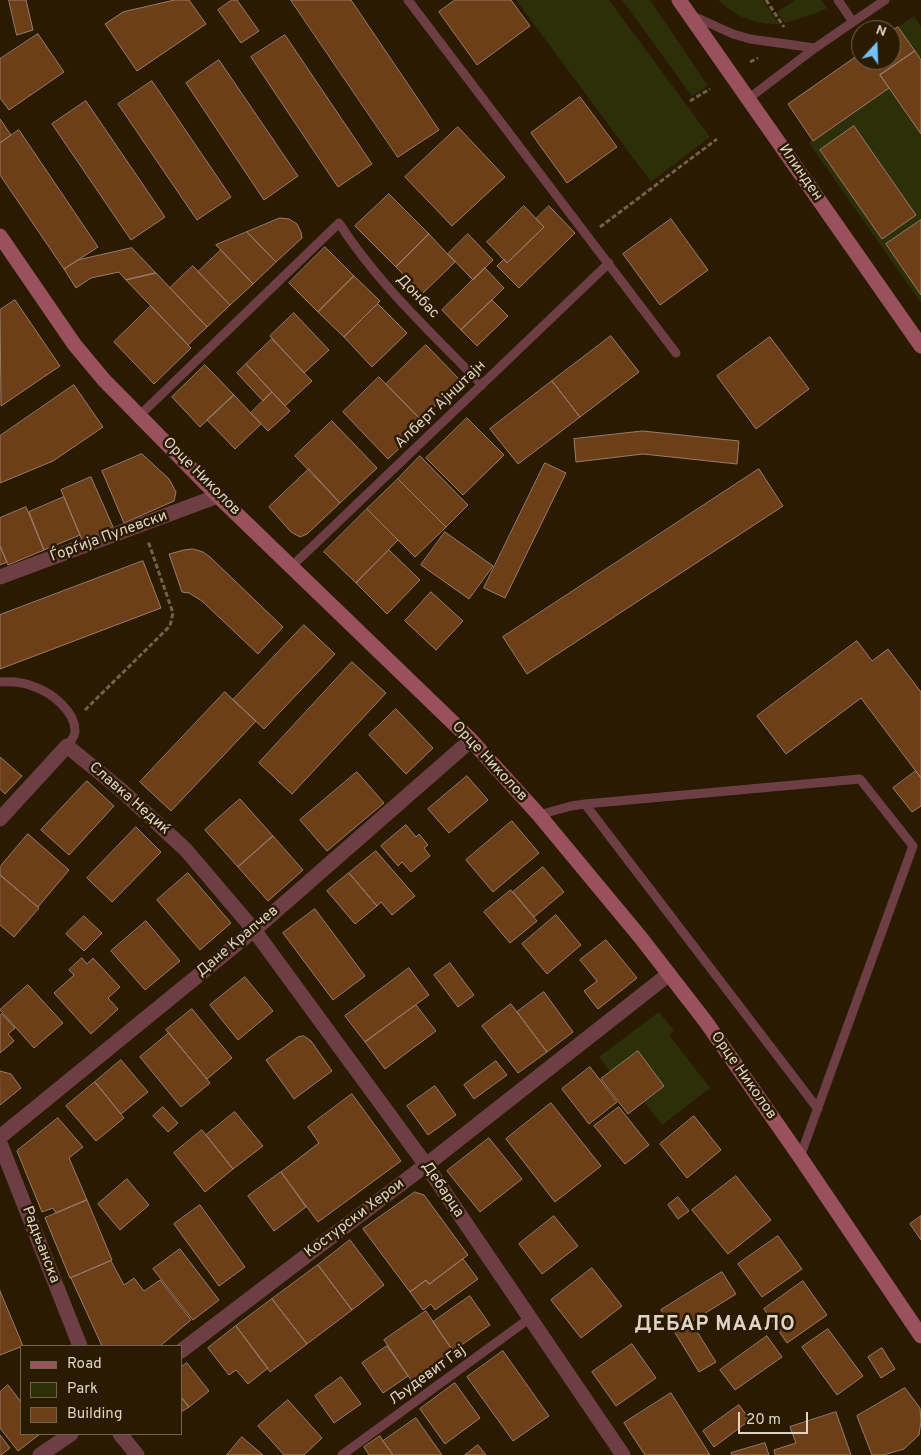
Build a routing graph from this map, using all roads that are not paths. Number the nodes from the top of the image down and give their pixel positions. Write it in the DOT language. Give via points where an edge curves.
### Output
graph roads {
  1 [pos="408,0"];
  2 [pos="679,0"];
  3 [pos="838,0"];
  4 [pos="885,0"];
  5 [pos="689,14"];
  6 [pos="852,20"];
  7 [pos="856,20"];
  8 [pos="851,23"];
  9 [pos="815,48"];
  10 [pos="748,99"];
  11 [pos="0,236"];
  12 [pos="609,263"];
  13 [pos="921,346"];
  14 [pos="676,353"];
  15 [pos="482,385"];
  16 [pos="139,416"];
  17 [pos="218,496"];
  18 [pos="292,566"];
  19 [pos="0,577"];
  20 [pos="0,682"];
  21 [pos="471,740"];
  22 [pos="67,746"];
  23 [pos="585,804"];
  24 [pos="539,815"];
  25 [pos="0,819"];
  26 [pos="254,930"];
  27 [pos="669,974"];
  28 [pos="818,1109"];
  29 [pos="0,1137"];
  30 [pos="0,1143"];
  31 [pos="800,1157"];
  32 [pos="426,1164"];
  33 [pos="530,1318"];
  34 [pos="921,1336"];
  35 [pos="80,1345"];
  36 [pos="182,1350"];
  37 [pos="69,1435"];
  38 [pos="121,1435"];
  39 [pos="40,1455"];
  40 [pos="137,1455"];
  41 [pos="342,1455"];
  42 [pos="622,1455"];
  1 -- 12 [label="lane"];
  2 -- 5 [label="street, Илинден"];
  3 -- 6 [label="lane"];
  4 -- 7 [label="lane"];
  5 -- 9 [label="lane" via="750,39"];
  5 -- 10 [label="street, Илинден"];
  8 -- 9 [label="lane"];
  9 -- 10 [label="lane"];
  10 -- 13 [label="street, Илинден"];
  11 -- 16 [label="street, Орце Николов" via="74,344"];
  12 -- 14 [label="lane"];
  12 -- 15 [label="lane, Алберт Ајнштајн"];
  15 -- 16 [label="lane, Донбас" via="390,290 339,223"];
  15 -- 18 [label="lane, Алберт Ајнштајн"];
  16 -- 17 [label="street, Орце Николов"];
  17 -- 18 [label="street, Орце Николов"];
  17 -- 19 [label="street, Ѓорѓиja Пулевски"];
  18 -- 21 [label="street, Орце Николов"];
  20 -- 22 [label="lane" via="20,682 36,687 64,707 75,733"];
  21 -- 24 [label="street, Орце Николов"];
  21 -- 26 [label="street, Дане Крапчев"];
  22 -- 25 [label="street"];
  22 -- 26 [label="street, Славка Недиќ" via="186,850"];
  23 -- 24 [label="lane"];
  23 -- 28 [label="lane"];
  23 -- 28 [label="lane" via="860,779 913,846"];
  24 -- 27 [label="street, Орце Николов"];
  26 -- 29 [label="street, Дане Крапчев"];
  26 -- 32 [label="street, Дебарца"];
  27 -- 31 [label="street, Орце Николов"];
  27 -- 32 [label="street, Костурски Херои"];
  28 -- 31 [label="lane"];
  30 -- 35 [label="street, Радњанска"];
  31 -- 34 [label="street, Орце Николов"];
  32 -- 33 [label="street, Дебарца"];
  32 -- 36 [label="street, Костурски Херои"];
  33 -- 41 [label="lane, Људевит Гај"];
  33 -- 42 [label="street, Дебарца"];
  37 -- 39 [label="street"];
  38 -- 40 [label="street"];
}
